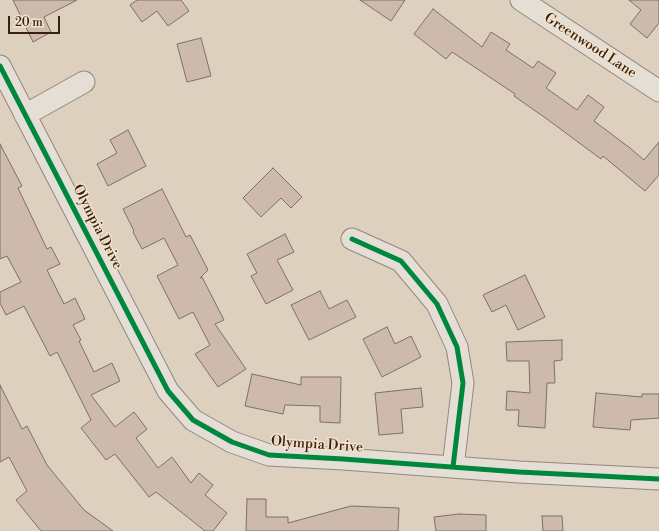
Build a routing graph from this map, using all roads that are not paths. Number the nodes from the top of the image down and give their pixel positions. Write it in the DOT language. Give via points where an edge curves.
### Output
graph roads {
  1 [pos="521,0"];
  2 [pos="0,66"];
  3 [pos="84,82"];
  4 [pos="659,91"];
  5 [pos="26,115"];
  6 [pos="352,239"];
  7 [pos="453,467"];
  8 [pos="659,479"];
  1 -- 4 [label="street, Greenwood Lane"];
  2 -- 5 [label="street, Olympia Drive"];
  3 -- 5 [label="street"];
  5 -- 7 [label="street, Olympia Drive" via="168,391 193,420 232,442 269,455"];
  6 -- 7 [label="street" via="401,262 437,304 458,347 463,383"];
  7 -- 8 [label="street, Olympia Drive"];
}
